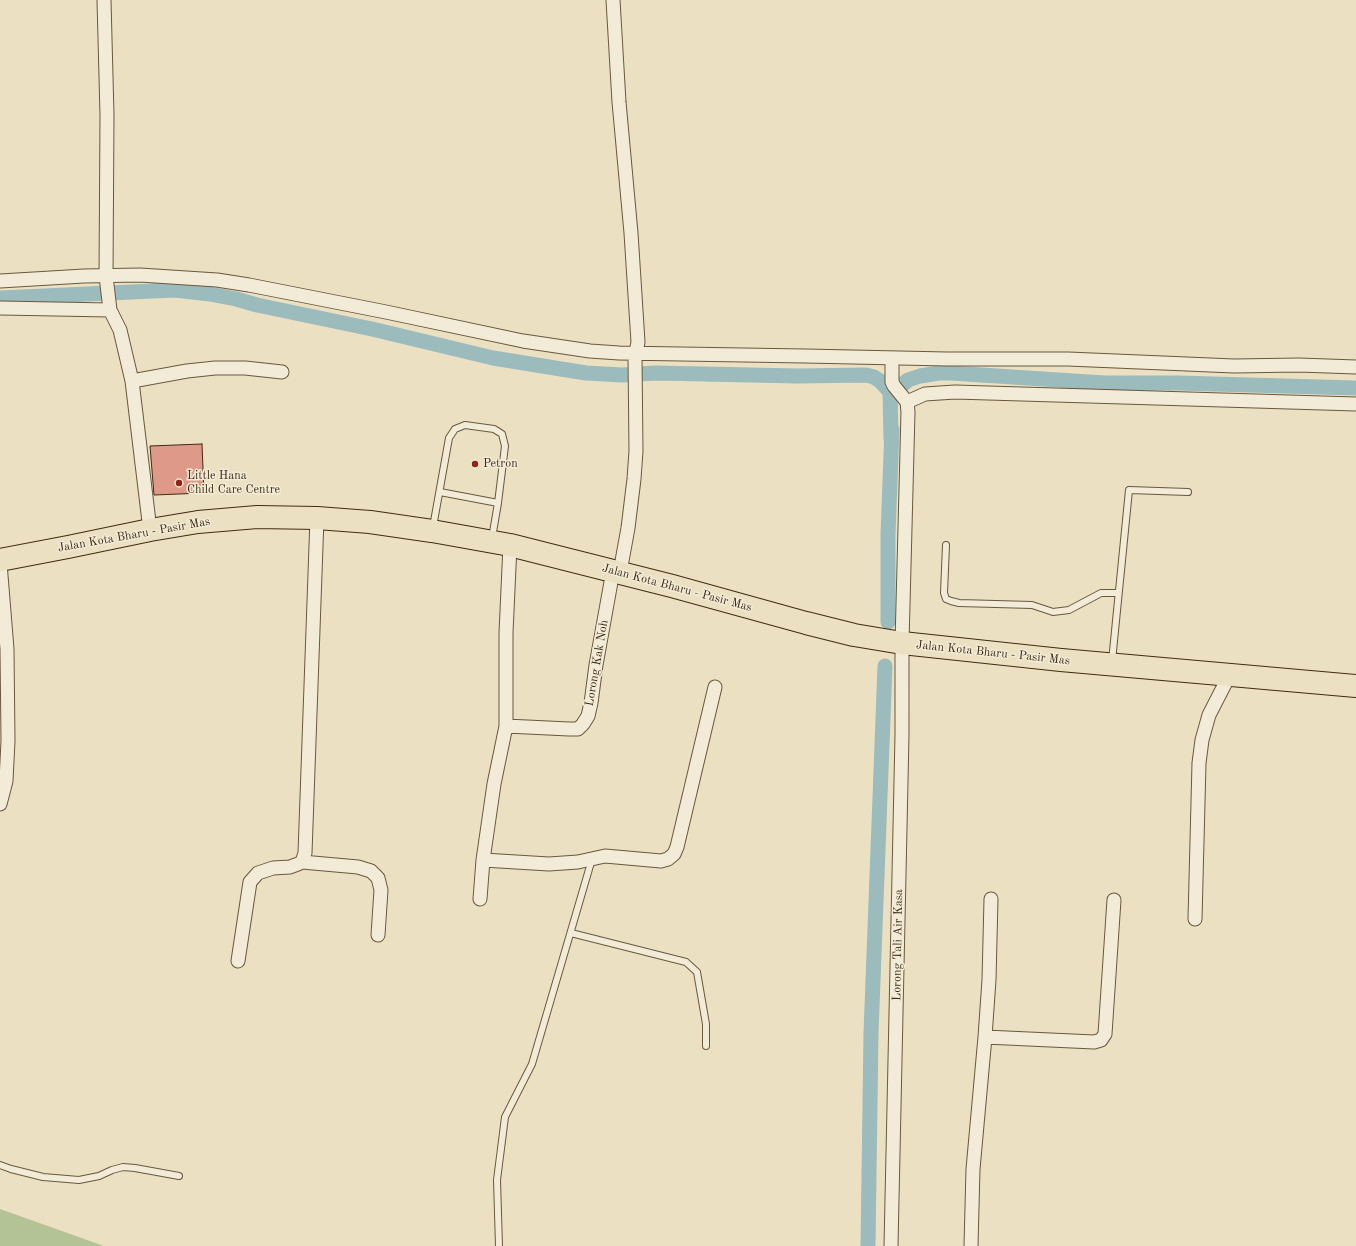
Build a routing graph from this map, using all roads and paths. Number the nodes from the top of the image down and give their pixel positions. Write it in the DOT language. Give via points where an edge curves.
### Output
graph roads {
  1 [pos="104,0"];
  2 [pos="613,0"];
  3 [pos="107,280"];
  4 [pos="0,281"];
  5 [pos="110,307"];
  6 [pos="0,308"];
  7 [pos="635,358"];
  8 [pos="891,362"];
  9 [pos="1356,367"];
  10 [pos="282,372"];
  11 [pos="132,381"];
  12 [pos="907,402"];
  13 [pos="1356,404"];
  14 [pos="440,492"];
  15 [pos="1188,492"];
  16 [pos="498,503"];
  17 [pos="317,518"];
  18 [pos="150,530"];
  19 [pos="432,531"];
  20 [pos="500,543"];
  21 [pos="946,545"];
  22 [pos="0,560"];
  23 [pos="0,563"];
  24 [pos="617,572"];
  25 [pos="1118,593"];
  26 [pos="902,643"];
  27 [pos="1112,665"];
  28 [pos="1229,676"];
  29 [pos="1356,686"];
  30 [pos="716,687"];
  31 [pos="506,726"];
  32 [pos="0,804"];
  33 [pos="592,858"];
  34 [pos="483,860"];
  35 [pos="302,862"];
  36 [pos="480,899"];
  37 [pos="991,899"];
  38 [pos="1114,900"];
  39 [pos="1195,919"];
  40 [pos="570,933"];
  41 [pos="378,935"];
  42 [pos="238,961"];
  43 [pos="985,1037"];
  44 [pos="706,1046"];
  45 [pos="0,1165"];
  46 [pos="179,1176"];
  47 [pos="499,1246"];
  48 [pos="891,1246"];
  49 [pos="970,1246"];
  1 -- 3 [label="street"];
  2 -- 7 [label="street, Lorong Kak Noh" via="638,342"];
  3 -- 4 [label="street"];
  3 -- 5 [label="street"];
  3 -- 7 [label="street" via="156,276 217,280 522,341"];
  5 -- 6 [label="street"];
  5 -- 11 [label="street" via="120,330"];
  7 -- 8 [label="street"];
  7 -- 24 [label="street, Lorong Kak Noh" via="636,452 628,528"];
  8 -- 9 [label="street" via="947,359 1068,359 1234,366"];
  8 -- 12 [label="street" via="892,382"];
  10 -- 11 [label="street" via="215,368 187,370"];
  11 -- 18 [label="street"];
  12 -- 13 [label="street" via="925,394 955,392"];
  12 -- 26 [label="street, Lorong Tali Air Kasa"];
  14 -- 16 [label="lane"];
  14 -- 16 [label="lane" via="449,438 454,429 465,425 494,429 502,434 505,446"];
  14 -- 19 [label="lane"];
  15 -- 25 [label="lane" via="1129,490"];
  16 -- 20 [label="lane"];
  17 -- 18 [label="highway, Jalan Kota Bharu - Pasir Mas" via="257,517 198,522"];
  17 -- 19 [label="highway, Jalan Kota Bharu - Pasir Mas"];
  17 -- 35 [label="street" via="305,853"];
  18 -- 22 [label="highway, Jalan Kota Bharu - Pasir Mas"];
  19 -- 20 [label="highway, Jalan Kota Bharu - Pasir Mas"];
  20 -- 24 [label="highway, Jalan Kota Bharu - Pasir Mas"];
  20 -- 31 [label="street" via="506,633"];
  21 -- 25 [label="lane" via="944,593 946,599 951,601 1032,605 1053,612 1069,610 1101,593"];
  23 -- 32 [label="street" via="7,649 8,741 6,781"];
  24 -- 26 [label="highway, Jalan Kota Bharu - Pasir Mas" via="806,624"];
  24 -- 31 [label="street, Lorong Kak Noh" via="596,665 591,704 583,724 578,729"];
  25 -- 27 [label="lane"];
  26 -- 27 [label="highway, Jalan Kota Bharu - Pasir Mas"];
  26 -- 48 [label="street, Lorong Tali Air Kasa"];
  27 -- 28 [label="highway, Jalan Kota Bharu - Pasir Mas"];
  28 -- 29 [label="highway, Jalan Kota Bharu - Pasir Mas"];
  28 -- 39 [label="street" via="1209,715 1202,740 1199,763"];
  30 -- 33 [label="street" via="674,854 661,861 605,856"];
  31 -- 34 [label="street" via="494,784"];
  33 -- 34 [label="street" via="554,864"];
  33 -- 40 [label="lane"];
  34 -- 36 [label="street"];
  35 -- 41 [label="street" via="371,871 378,878 381,890"];
  35 -- 42 [label="street" via="258,873 250,882"];
  37 -- 43 [label="street"];
  38 -- 43 [label="street" via="1105,1034 1101,1040 1094,1042"];
  40 -- 44 [label="lane" via="686,962 697,972 706,1024"];
  40 -- 47 [label="lane" via="532,1064 505,1117 497,1180"];
  43 -- 49 [label="street" via="973,1169"];
  45 -- 46 [label="lane" via="43,1177 79,1180 123,1167"];
}
